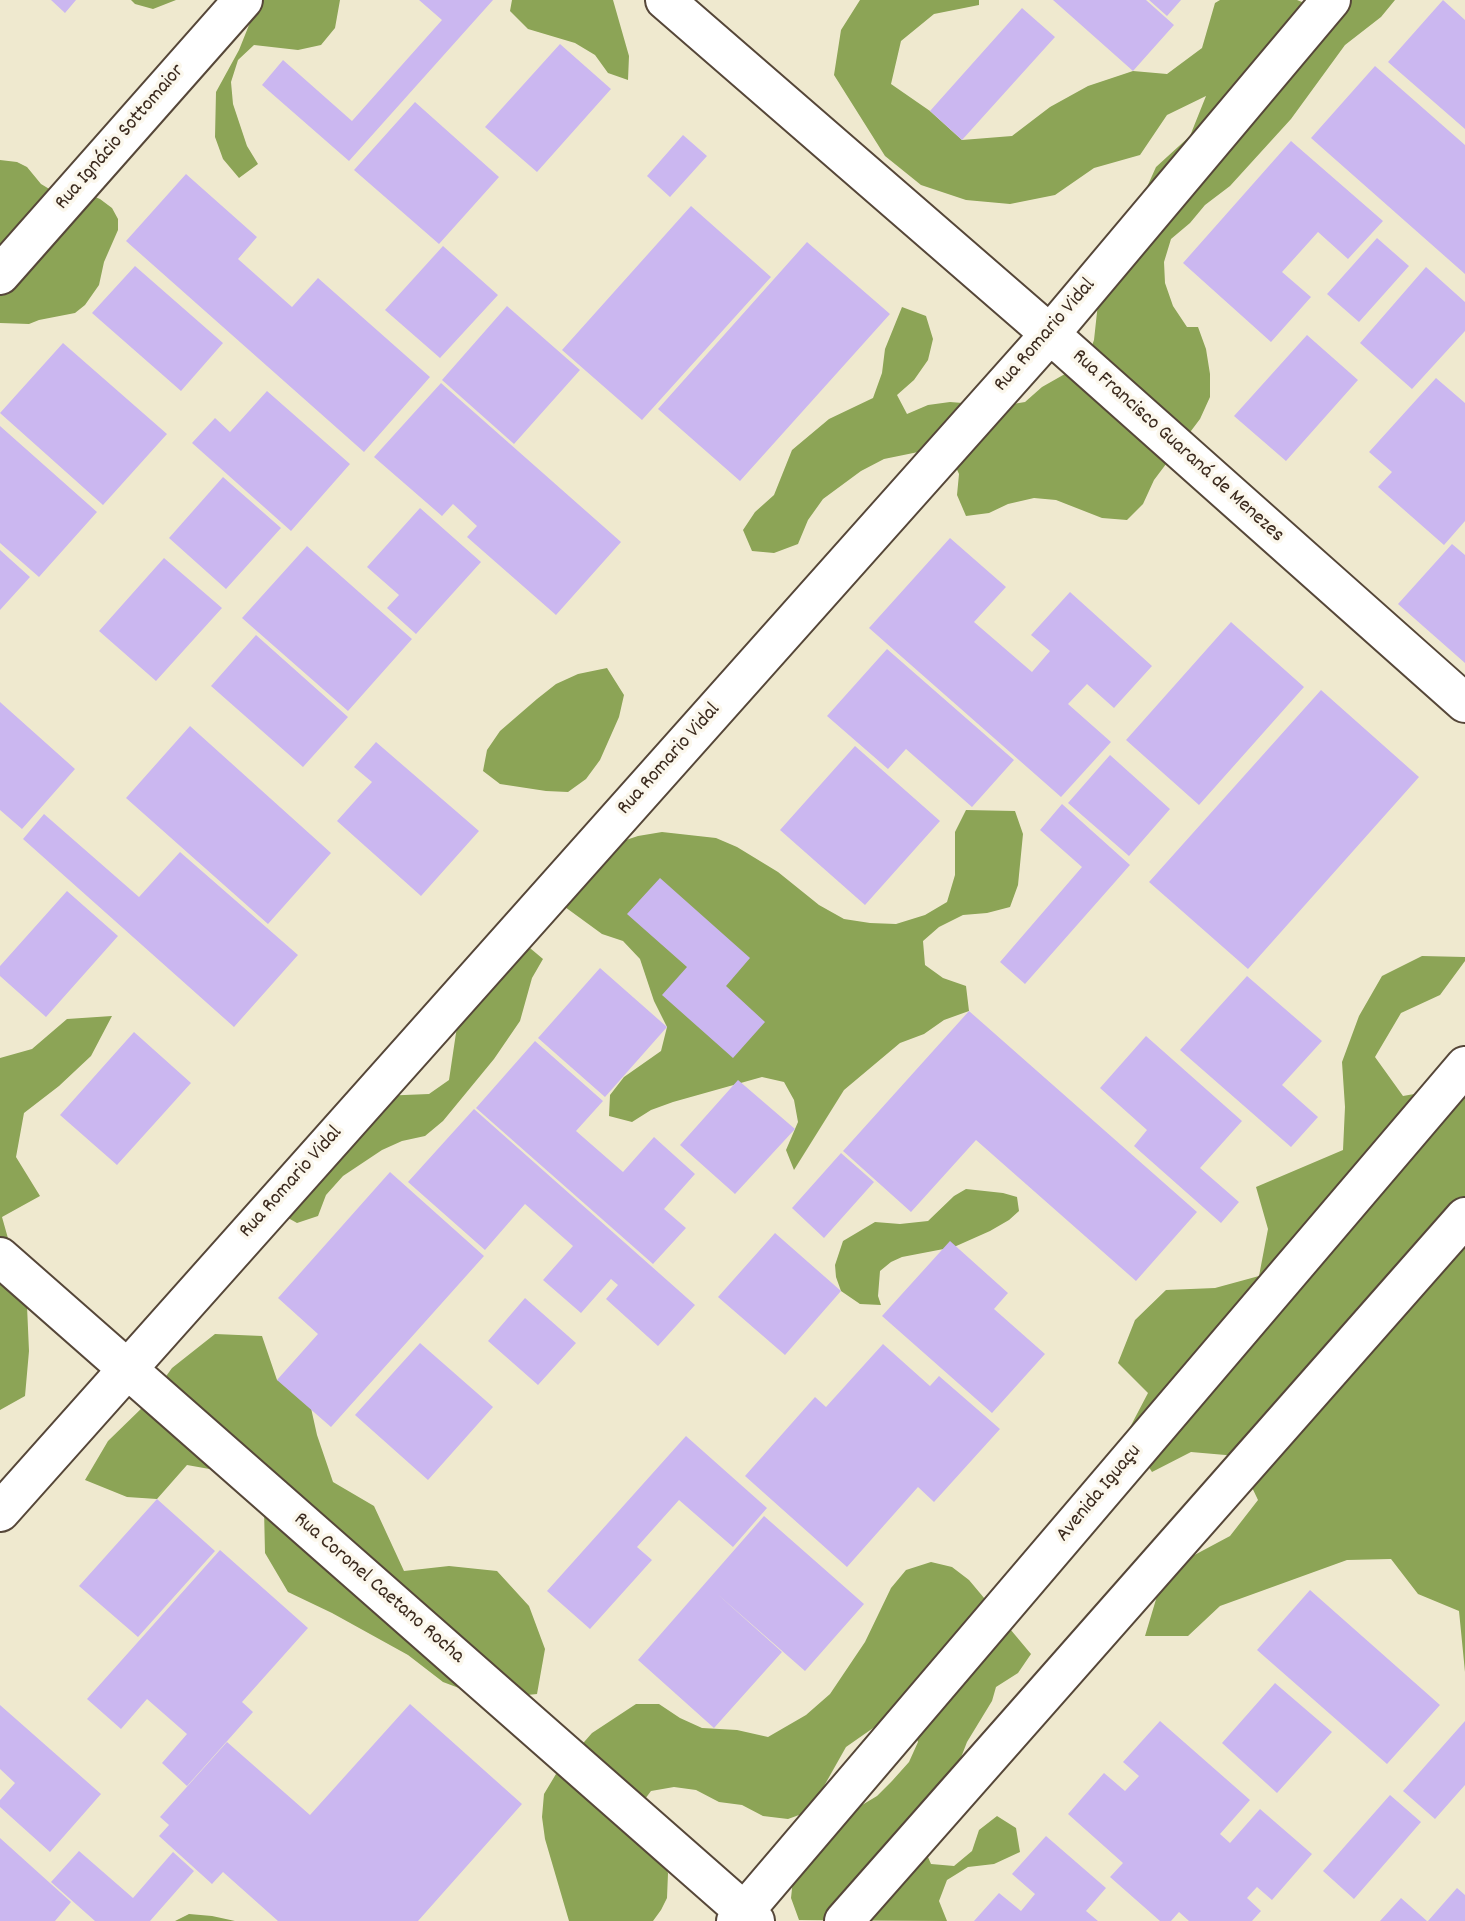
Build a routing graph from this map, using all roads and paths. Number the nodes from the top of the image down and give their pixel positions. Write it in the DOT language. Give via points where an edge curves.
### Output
graph roads {
  1 [pos="243,0"];
  2 [pos="665,0"];
  3 [pos="1331,0"];
  4 [pos="0,275"];
  5 [pos="1049,334"];
  6 [pos="1465,703"];
  7 [pos="1465,1066"];
  8 [pos="1465,1217"];
  9 [pos="0,1257"];
  10 [pos="127,1368"];
  11 [pos="0,1511"];
  12 [pos="745,1918"];
  13 [pos="844,1921"];
  1 -- 4 [label="street, Rua Ignácio Sottomaior"];
  2 -- 5 [label="street, Rua Francisco Guaraná de Menezes"];
  3 -- 5 [label="street, Rua Romario Vidal"];
  5 -- 6 [label="street, Rua Francisco Guaraná de Menezes"];
  5 -- 10 [label="street, Rua Romario Vidal"];
  7 -- 12 [label="street, Avenida Iguaçu"];
  8 -- 13 [label="street"];
  9 -- 10 [label="street, Rua Coronel Caetano Rocha"];
  10 -- 11 [label="street, Rua Romario Vidal"];
  10 -- 12 [label="street, Rua Coronel Caetano Rocha"];
}
